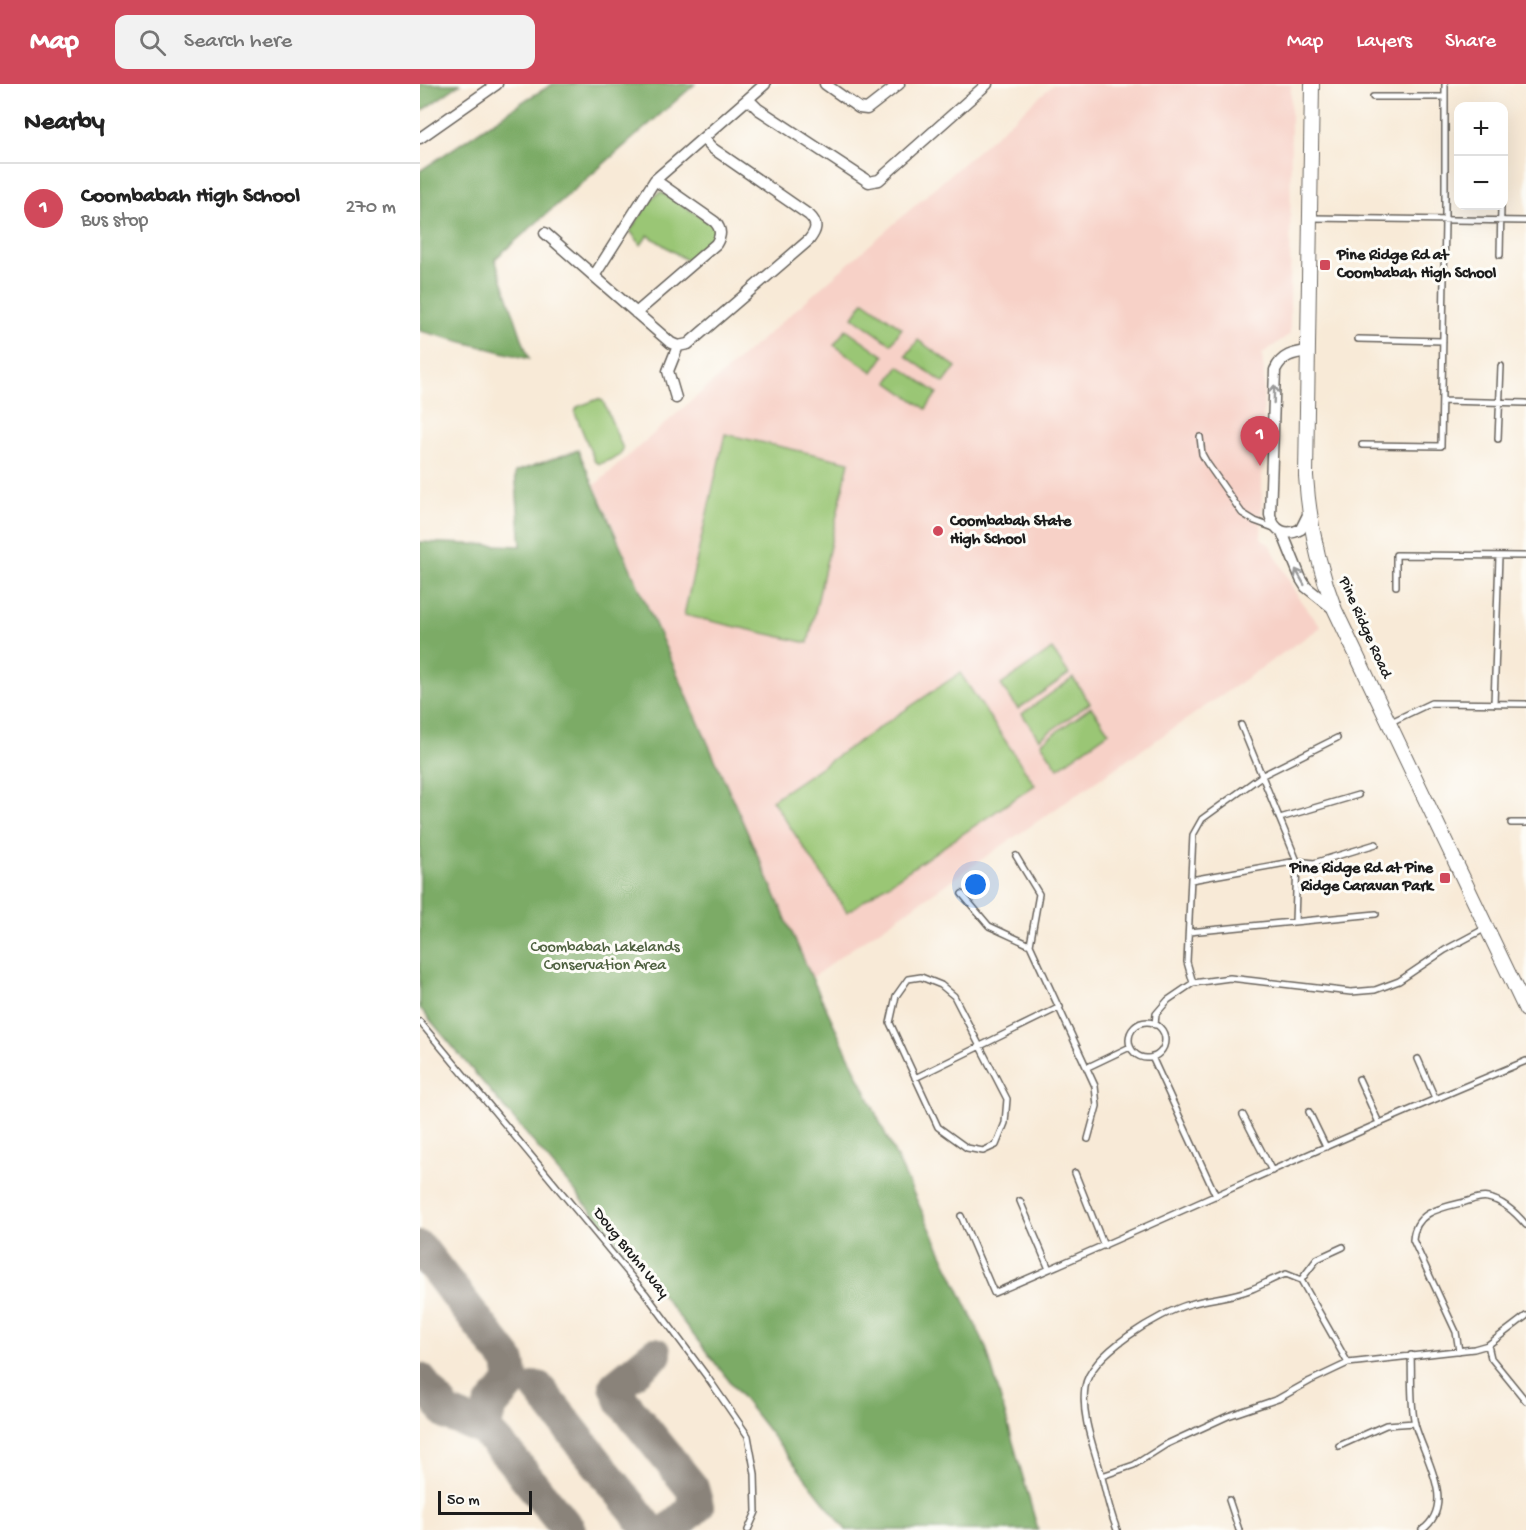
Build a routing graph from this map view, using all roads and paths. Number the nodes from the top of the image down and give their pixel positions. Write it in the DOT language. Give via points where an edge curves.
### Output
graph roads {
  1 [pos="497,84"];
  2 [pos="765,84"];
  3 [pos="825,84"];
  4 [pos="899,84"];
  5 [pos="987,84"];
  6 [pos="1312,84"];
  7 [pos="1445,84"];
  8 [pos="1373,97"];
  9 [pos="1445,97"];
  10 [pos="748,99"];
  11 [pos="420,138"];
  12 [pos="703,138"];
  13 [pos="655,180"];
  14 [pos="1501,210"];
  15 [pos="1309,218"];
  16 [pos="1445,221"];
  17 [pos="1500,221"];
  18 [pos="1526,221"];
  19 [pos="545,233"];
  20 [pos="1500,255"];
  21 [pos="594,276"];
  22 [pos="636,313"];
  23 [pos="1358,339"];
  24 [pos="1443,340"];
  25 [pos="678,346"];
  26 [pos="1308,351"];
  27 [pos="1501,366"];
  28 [pos="676,398"];
  29 [pos="1442,401"];
  30 [pos="1500,402"];
  31 [pos="1526,403"];
  32 [pos="1200,436"];
  33 [pos="1498,439"];
  34 [pos="1362,445"];
  35 [pos="1309,513"];
  36 [pos="1279,530"];
  37 [pos="1499,556"];
  38 [pos="1526,556"];
  39 [pos="1396,586"];
  40 [pos="1335,610"];
  41 [pos="1494,704"];
  42 [pos="1526,704"];
  43 [pos="1389,723"];
  44 [pos="1241,724"];
  45 [pos="1337,738"];
  46 [pos="1263,775"];
  47 [pos="1358,795"];
  48 [pos="1280,818"];
  49 [pos="1511,823"];
  50 [pos="1526,823"];
  51 [pos="1376,844"];
  52 [pos="1016,856"];
  53 [pos="1297,861"];
  54 [pos="1191,880"];
  55 [pos="962,894"];
  56 [pos="1376,914"];
  57 [pos="1295,922"];
  58 [pos="1486,928"];
  59 [pos="1189,932"];
  60 [pos="1030,945"];
  61 [pos="1193,983"];
  62 [pos="1060,1007"];
  63 [pos="1526,1010"];
  64 [pos="420,1022"];
  65 [pos="1155,1025"];
  66 [pos="980,1046"];
  67 [pos="1130,1047"];
  68 [pos="1152,1057"];
  69 [pos="1418,1059"];
  70 [pos="1526,1061"];
  71 [pos="1088,1068"];
  72 [pos="915,1078"];
  73 [pos="1359,1079"];
  74 [pos="1436,1098"];
  75 [pos="1309,1112"];
  76 [pos="1243,1115"];
  77 [pos="1379,1123"];
  78 [pos="1088,1139"];
  79 [pos="1326,1147"];
  80 [pos="1272,1171"];
  81 [pos="1075,1173"];
  82 [pos="1216,1196"];
  83 [pos="1020,1201"];
  84 [pos="961,1216"];
  85 [pos="1526,1225"];
  86 [pos="1104,1246"];
  87 [pos="1343,1247"];
  88 [pos="1049,1269"];
  89 [pos="1301,1280"];
  90 [pos="1526,1316"];
  91 [pos="1488,1345"];
  92 [pos="1459,1351"];
  93 [pos="1411,1355"];
  94 [pos="1348,1363"];
  95 [pos="1526,1401"];
  96 [pos="1415,1423"];
  97 [pos="1339,1446"];
  98 [pos="1101,1476"];
  99 [pos="1229,1500"];
  100 [pos="748,1530"];
  101 [pos="1117,1530"];
  102 [pos="1239,1530"];
  103 [pos="1422,1530"];
  1 -- 11 [label="street"];
  2 -- 10 [label="street"];
  3 -- 4 [label="street" via="867,110"];
  5 -- 10 [label="street" via="879,180 868,182 758,110"];
  6 -- 15 [label="street, Pine Ridge Road"];
  7 -- 9 [label="lane"];
  8 -- 9 [label="lane"];
  9 -- 16 [label="lane"];
  10 -- 12 [label="street"];
  12 -- 13 [label="street"];
  12 -- 25 [label="street" via="809,215 816,230 688,344"];
  13 -- 21 [label="street"];
  13 -- 22 [label="street" via="715,222 721,233 716,244"];
  14 -- 17 [label="lane"];
  15 -- 16 [label="lane"];
  15 -- 26 [label="street, Pine Ridge Road"];
  16 -- 17 [label="lane"];
  16 -- 24 [label="lane"];
  17 -- 18 [label="lane"];
  17 -- 20 [label="lane"];
  19 -- 21 [label="street"];
  21 -- 22 [label="street"];
  22 -- 25 [label="street"];
  23 -- 24 [label="lane"];
  24 -- 29 [label="lane"];
  25 -- 28 [label="street" via="668,371"];
  26 -- 35 [label="street, Pine Ridge Road"];
  36 -- 26 [label="street, one-way" via="1270,515 1275,370 1283,358"];
  27 -- 30 [label="lane"];
  29 -- 30 [label="lane"];
  29 -- 34 [label="lane" via="1441,446"];
  30 -- 31 [label="lane"];
  30 -- 33 [label="lane"];
  32 -- 36 [label="lane" via="1202,454 1242,513"];
  35 -- 36 [label="street" via="1295,532"];
  35 -- 40 [label="street, Pine Ridge Road" via="1321,572"];
  40 -- 36 [label="street, one-way" via="1306,587"];
  37 -- 38 [label="lane"];
  37 -- 39 [label="lane" via="1396,555"];
  37 -- 41 [label="lane"];
  40 -- 43 [label="street, Pine Ridge Road"];
  41 -- 42 [label="lane"];
  41 -- 43 [label="lane" via="1431,703"];
  43 -- 58 [label="street, Pine Ridge Road"];
  44 -- 46 [label="lane"];
  45 -- 46 [label="lane"];
  46 -- 48 [label="lane"];
  46 -- 54 [label="lane" via="1202,819 1193,835"];
  47 -- 48 [label="lane"];
  48 -- 53 [label="lane"];
  49 -- 50 [label="lane"];
  51 -- 53 [label="lane" via="1314,863"];
  52 -- 60 [label="lane" via="1039,894"];
  53 -- 54 [label="lane"];
  53 -- 57 [label="lane"];
  54 -- 59 [label="lane"];
  55 -- 60 [label="lane" via="989,926"];
  56 -- 57 [label="lane"];
  57 -- 59 [label="lane"];
  58 -- 61 [label="lane" via="1399,981 1375,990 1351,992 1230,978"];
  58 -- 63 [label="street, Pine Ridge Road"];
  59 -- 61 [label="lane" via="1187,962"];
  60 -- 62 [label="lane"];
  61 -- 65 [label="lane" via="1168,1000 1156,1014"];
  62 -- 66 [label="lane"];
  62 -- 71 [label="lane"];
  64 -- 100 [label="lane, Doug Bruhn Way" via="645,1293 748,1436 756,1512"];
  65 -- 67 [label="lane" via="1137,1025 1129,1036"];
  65 -- 68 [label="lane" via="1164,1040 1161,1051"];
  66 -- 72 [label="lane"];
  66 -- 72 [label="lane" via="954,996 941,985 921,977 908,979 896,996 890,1023"];
  66 -- 72 [label="lane" via="1007,1099 1005,1123 996,1144 983,1151 967,1148 938,1127"];
  67 -- 68 [label="lane" via="1139,1056"];
  67 -- 71 [label="lane"];
  68 -- 82 [label="lane"];
  69 -- 74 [label="lane"];
  70 -- 74 [label="lane"];
  71 -- 78 [label="lane" via="1097,1106"];
  73 -- 77 [label="lane"];
  74 -- 77 [label="lane"];
  75 -- 79 [label="lane"];
  76 -- 80 [label="lane"];
  77 -- 79 [label="lane"];
  79 -- 80 [label="lane"];
  80 -- 82 [label="lane"];
  81 -- 86 [label="lane"];
  82 -- 86 [label="lane"];
  83 -- 88 [label="lane"];
  84 -- 88 [label="lane" via="994,1293"];
  85 -- 92 [label="lane" via="1508,1206 1486,1197 1436,1209 1414,1228 1413,1240 1456,1332"];
  86 -- 88 [label="lane"];
  87 -- 89 [label="lane" via="1317,1259"];
  89 -- 94 [label="lane"];
  89 -- 98 [label="lane" via="1286,1274 1251,1290 1187,1304 1147,1324 1105,1354 1086,1386 1085,1417"];
  90 -- 91 [label="lane"];
  91 -- 92 [label="lane"];
  91 -- 95 [label="lane" via="1491,1358"];
  92 -- 93 [label="lane"];
  93 -- 94 [label="lane"];
  93 -- 96 [label="lane"];
  94 -- 98 [label="lane" via="1278,1400 1228,1416 1167,1444 1134,1465"];
  96 -- 97 [label="lane" via="1386,1425"];
  96 -- 103 [label="lane" via="1437,1486 1438,1500 1437,1513"];
  98 -- 101 [label="lane"];
  99 -- 102 [label="lane"];
}
